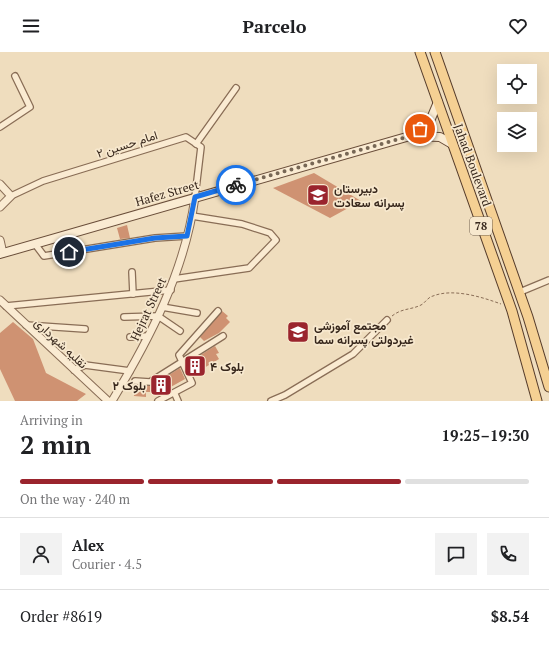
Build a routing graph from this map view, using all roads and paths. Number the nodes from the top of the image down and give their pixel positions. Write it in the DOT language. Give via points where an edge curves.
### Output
graph roads {
  1 [pos="420,52"];
  2 [pos="435,52"];
  3 [pos="15,76"];
  4 [pos="236,88"];
  5 [pos="438,102"];
  6 [pos="0,127"];
  7 [pos="410,136"];
  8 [pos="196,144"];
  9 [pos="452,144"];
  10 [pos="0,184"];
  11 [pos="11,196"];
  12 [pos="195,197"];
  13 [pos="0,206"];
  14 [pos="192,216"];
  15 [pos="187,236"];
  16 [pos="0,240"];
  17 [pos="35,244"];
  18 [pos="2,254"];
  19 [pos="132,272"];
  20 [pos="174,279"];
  21 [pos="549,280"];
  22 [pos="171,290"];
  23 [pos="520,292"];
  24 [pos="133,294"];
  25 [pos="0,300"];
  26 [pos="503,305"];
  27 [pos="6,306"];
  28 [pos="162,307"];
  29 [pos="218,311"];
  30 [pos="196,313"];
  31 [pos="158,316"];
  32 [pos="124,317"];
  33 [pos="387,320"];
  34 [pos="26,324"];
  35 [pos="85,329"];
  36 [pos="180,331"];
  37 [pos="130,336"];
  38 [pos="148,336"];
  39 [pos="223,336"];
  40 [pos="182,361"];
  41 [pos="74,370"];
  42 [pos="130,371"];
  43 [pos="135,381"];
  44 [pos="549,387"];
  45 [pos="175,394"];
  46 [pos="285,398"];
  47 [pos="108,401"];
  48 [pos="112,401"];
  49 [pos="158,401"];
  50 [pos="178,401"];
  51 [pos="271,401"];
  52 [pos="537,401"];
  1 -- 5 [label="main road, Jahad Boulevard / 78"];
  2 -- 23 [label="main road, Jahad Boulevard / 78"];
  3 -- 6 [label="street" via="30,107"];
  4 -- 8 [label="street"];
  5 -- 7 [label="main road" via="430,121"];
  5 -- 9 [label="main road, Jahad Boulevard / 78"];
  7 -- 9 [label="main road" via="440,137"];
  7 -- 12 [label="main road, Hafez Street"];
  8 -- 11 [label="street, امام حسین ۲" via="186,137 43,181"];
  8 -- 12 [label="street" via="201,147"];
  9 -- 52 [label="main road, Jahad Boulevard / 78" via="512,311"];
  10 -- 11 [label="street"];
  11 -- 13 [label="street"];
  12 -- 14 [label="street, Hejrat Street"];
  12 -- 17 [label="main road, Hafez Street"];
  14 -- 15 [label="street, Hejrat Street"];
  14 -- 20 [label="street" via="242,224 270,233 276,240 249,268"];
  15 -- 17 [label="street" via="155,238 44,256"];
  15 -- 20 [label="street, Hejrat Street"];
  16 -- 18 [label="street"];
  17 -- 18 [label="main road, Hafez Street"];
  19 -- 24 [label="street"];
  20 -- 22 [label="street, Hejrat Street"];
  21 -- 23 [label="street"];
  22 -- 24 [label="street"];
  22 -- 28 [label="street, Hejrat Street"];
  23 -- 44 [label="main road, Jahad Boulevard / 78"];
  24 -- 27 [label="street"];
  25 -- 27 [label="street, نقلیه شهرداری"];
  26 -- 33 [label="path" via="478,297 452,293 433,296 420,306 406,308"];
  27 -- 34 [label="street, نقلیه شهرداری"];
  28 -- 30 [label="street"];
  28 -- 31 [label="street, Hejrat Street"];
  29 -- 40 [label="street" via="179,356"];
  31 -- 32 [label="street"];
  31 -- 36 [label="street"];
  31 -- 38 [label="street, Hejrat Street"];
  33 -- 46 [label="street" via="353,354"];
  34 -- 35 [label="street"];
  34 -- 41 [label="street, نقلیه شهرداری"];
  37 -- 38 [label="street"];
  38 -- 42 [label="street, Hejrat Street"];
  39 -- 40 [label="street"];
  40 -- 43 [label="street" via="150,382"];
  40 -- 45 [label="street" via="192,383"];
  41 -- 42 [label="street" via="85,365"];
  41 -- 47 [label="street, نقلیه شهرداری"];
  42 -- 48 [label="street, Hejrat Street"];
  45 -- 49 [label="street"];
  45 -- 50 [label="street"];
  46 -- 51 [label="street"];
}
